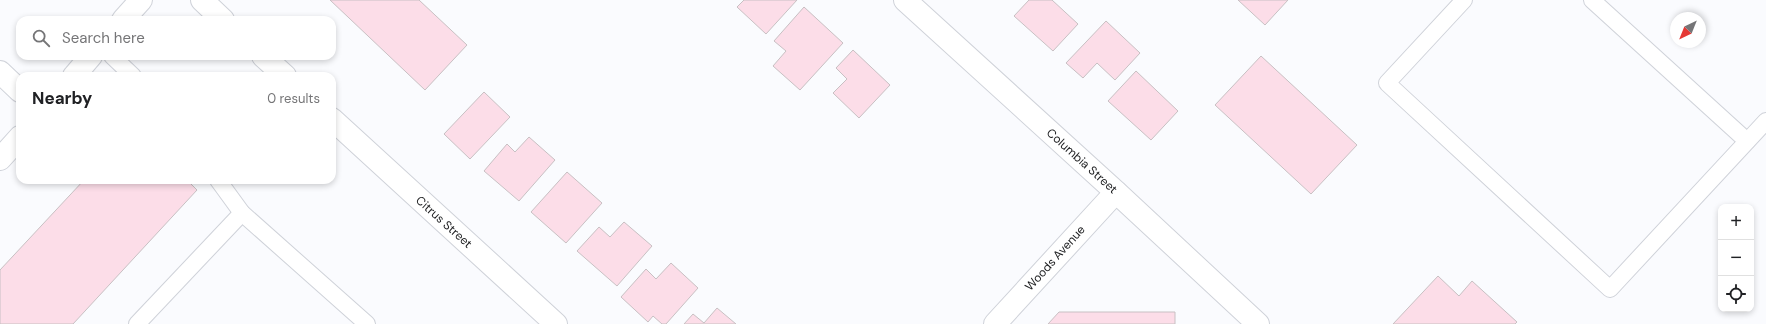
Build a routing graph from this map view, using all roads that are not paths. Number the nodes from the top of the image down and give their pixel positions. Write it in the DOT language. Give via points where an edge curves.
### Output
graph roads {
  1 [pos="141,0"];
  2 [pos="202,0"];
  3 [pos="905,0"];
  4 [pos="1464,0"];
  5 [pos="1592,0"];
  6 [pos="127,16"];
  7 [pos="219,16"];
  8 [pos="88,60"];
  9 [pos="116,60"];
  10 [pos="267,60"];
  11 [pos="0,72"];
  12 [pos="77,72"];
  13 [pos="129,72"];
  14 [pos="281,72"];
  15 [pos="16,87"];
  16 [pos="1766,121"];
  17 [pos="336,123"];
  18 [pos="16,141"];
  19 [pos="1748,141"];
  20 [pos="0,159"];
  21 [pos="221,184"];
  22 [pos="1116,192"];
  23 [pos="242,213"];
  24 [pos="137,324"];
  25 [pos="367,324"];
  26 [pos="556,324"];
  27 [pos="995,324"];
  28 [pos="1258,324"];
  1 -- 6 [label="street"];
  2 -- 7 [label="street"];
  3 -- 22 [label="street, Columbia Street"];
  4 -- 19 [label="lane" via="1387,83 1610,289"];
  5 -- 19 [label="lane"];
  8 -- 12 [label="street"];
  9 -- 13 [label="lane"];
  10 -- 14 [label="street"];
  11 -- 15 [label="street"];
  16 -- 19 [label="lane"];
  17 -- 26 [label="street, Citrus Street"];
  18 -- 20 [label="street"];
  21 -- 23 [label="lane"];
  22 -- 27 [label="street, Woods Avenue"];
  22 -- 28 [label="street, Columbia Street"];
  23 -- 24 [label="lane"];
  23 -- 25 [label="lane"];
}
